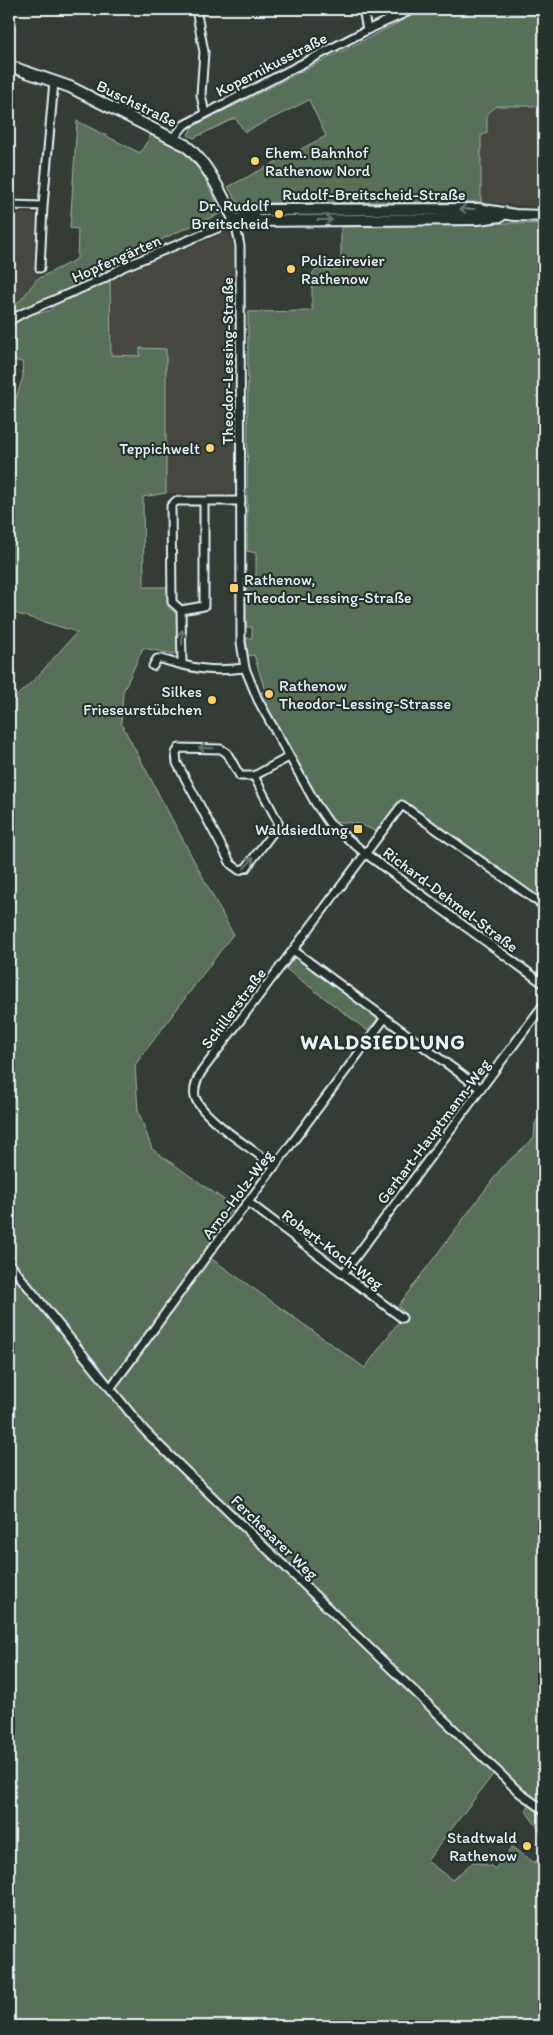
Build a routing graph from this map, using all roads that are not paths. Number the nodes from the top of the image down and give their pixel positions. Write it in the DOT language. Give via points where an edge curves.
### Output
graph roads {
  1 [pos="196,9"];
  2 [pos="364,9"];
  3 [pos="414,9"];
  4 [pos="367,30"];
  5 [pos="9,66"];
  6 [pos="54,81"];
  7 [pos="205,114"];
  8 [pos="174,138"];
  9 [pos="9,205"];
  10 [pos="43,206"];
  11 [pos="544,216"];
  12 [pos="235,221"];
  13 [pos="40,268"];
  14 [pos="9,321"];
  15 [pos="204,501"];
  16 [pos="240,501"];
  17 [pos="181,610"];
  18 [pos="182,665"];
  19 [pos="153,666"];
  20 [pos="245,668"];
  21 [pos="289,757"];
  22 [pos="254,776"];
  23 [pos="366,854"];
  24 [pos="544,906"];
  25 [pos="293,950"];
  26 [pos="544,984"];
  27 [pos="544,1004"];
  28 [pos="385,1018"];
  29 [pos="481,1089"];
  30 [pos="275,1166"];
  31 [pos="248,1202"];
  32 [pos="9,1263"];
  33 [pos="343,1274"];
  34 [pos="402,1318"];
  35 [pos="111,1387"];
  36 [pos="544,1810"];
  1 -- 7 [label="street" via="204,52 201,95"];
  2 -- 4 [label="street"];
  3 -- 4 [label="street, Kopernikusstraße"];
  4 -- 7 [label="street, Kopernikusstraße"];
  5 -- 6 [label="street, Buschstraße"];
  6 -- 8 [label="street, Buschstraße"];
  6 -- 10 [label="street"];
  7 -- 8 [label="street, Kopernikusstraße" via="184,125"];
  8 -- 12 [label="street, Buschstraße" via="202,160"];
  9 -- 10 [label="street"];
  10 -- 13 [label="street"];
  11 -- 12 [label="street, Rudolf-Breitscheid-Straße" via="478,209 258,210"];
  12 -- 14 [label="street, Hopfengärten" via="123,267"];
  12 -- 16 [label="street, Theodor-Lessing-Straße" via="240,246"];
  15 -- 16 [label="street"];
  15 -- 17 [label="street" via="204,606"];
  15 -- 17 [label="street" via="176,501 171,506 172,602"];
  16 -- 20 [label="street, Theodor-Lessing-Straße" via="241,642"];
  18 -- 17 [label="street, one-way"];
  18 -- 19 [label="street" via="157,659"];
  18 -- 20 [label="street" via="200,670"];
  20 -- 21 [label="street, Theodor-Lessing-Straße" via="258,700"];
  21 -- 22 [label="street"];
  21 -- 23 [label="street, Theodor-Lessing-Straße" via="329,823"];
  22 -- 22 [label="street, one-way" via="240,776 227,753 221,749 180,748 176,753 177,763 204,814 231,864 239,870 246,868 278,822"];
  23 -- 24 [label="street, Schillerstraße" via="402,805"];
  23 -- 25 [label="street, Schillerstraße"];
  23 -- 26 [label="street, Richard-Dehmel-Straße"];
  25 -- 28 [label="street"];
  25 -- 30 [label="street, Schillerstraße" via="195,1084 195,1096 200,1107"];
  27 -- 29 [label="street, Gerhart-Hauptmann-Weg"];
  28 -- 29 [label="street"];
  28 -- 30 [label="street, Arno-Holz-Weg"];
  29 -- 33 [label="street, Gerhart-Hauptmann-Weg"];
  30 -- 31 [label="street, Arno-Holz-Weg"];
  31 -- 33 [label="street, Robert-Koch-Weg"];
  31 -- 35 [label="street, Arno-Holz-Weg"];
  32 -- 35 [label="street, Ferchesarer Weg"];
  33 -- 34 [label="street, Robert-Koch-Weg"];
  35 -- 36 [label="street, Ferchesarer Weg" via="164,1450 506,1780"];
}
